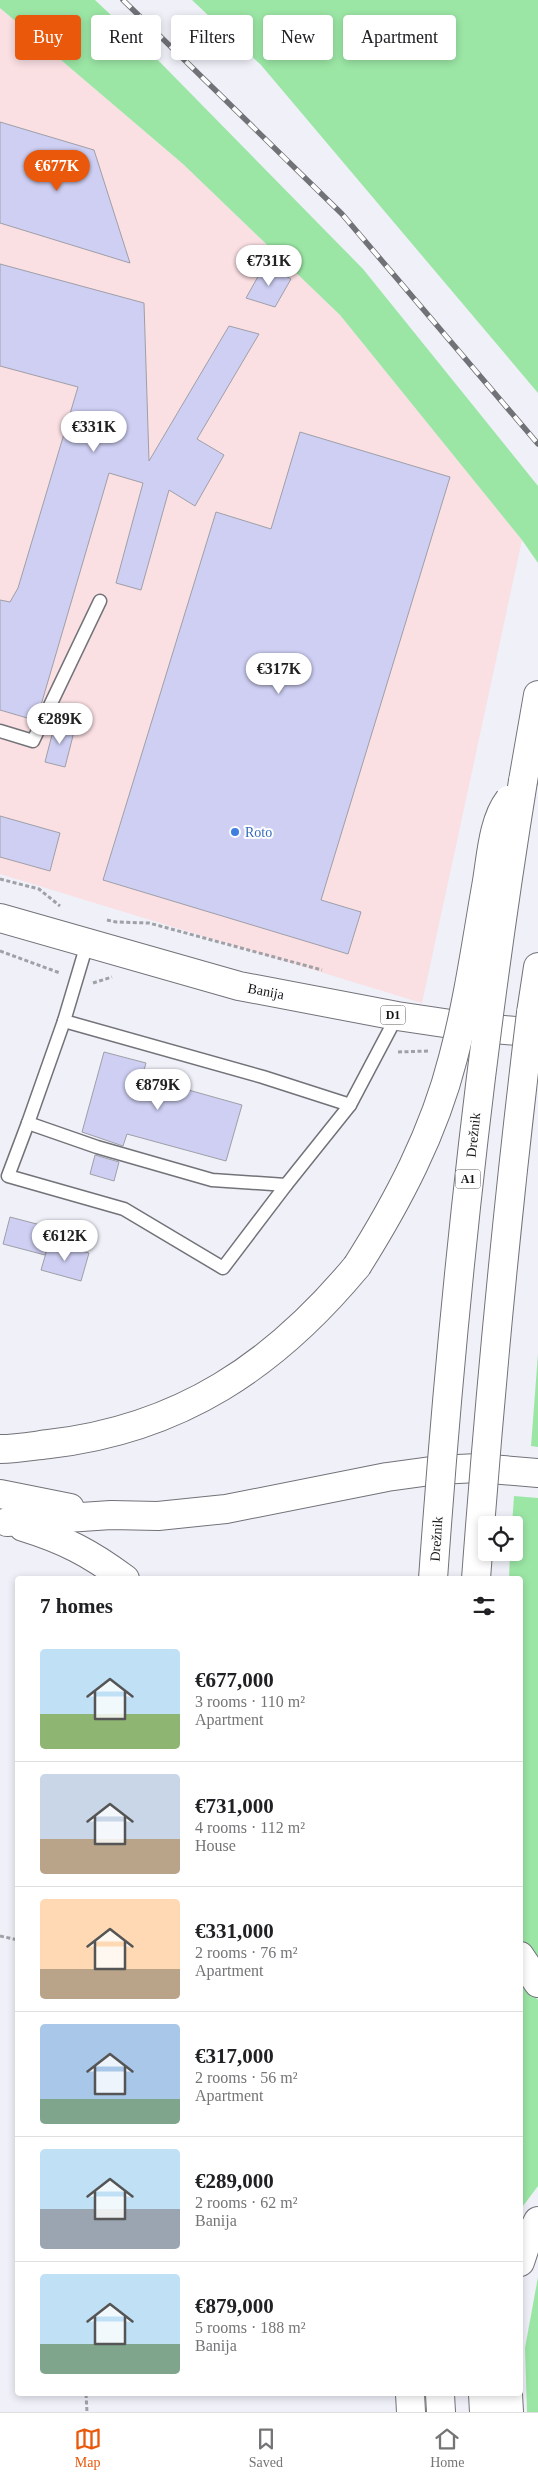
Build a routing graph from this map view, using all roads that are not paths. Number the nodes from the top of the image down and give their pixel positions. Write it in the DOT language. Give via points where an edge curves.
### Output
graph roads {
  1 [pos="100,601"];
  2 [pos="538,695"];
  3 [pos="0,730"];
  4 [pos="524,781"];
  5 [pos="0,918"];
  6 [pos="87,944"];
  7 [pos="538,967"];
  8 [pos="397,1016"];
  9 [pos="64,1021"];
  10 [pos="538,1033"];
  11 [pos="350,1105"];
  12 [pos="28,1123"];
  13 [pos="286,1185"];
  14 [pos="0,1449"];
  15 [pos="538,1473"];
  16 [pos="0,1494"];
  17 [pos="111,1515"];
  18 [pos="4,1521"];
  19 [pos="121,1576"];
  20 [pos="433,1576"];
  21 [pos="476,1576"];
  22 [pos="523,1960"];
  23 [pos="538,1983"];
  24 [pos="538,2221"];
  25 [pos="523,2253"];
  26 [pos="410,2396"];
  27 [pos="440,2396"];
  28 [pos="483,2396"];
  29 [pos="508,2396"];
  30 [pos="411,2412"];
  31 [pos="441,2412"];
  32 [pos="484,2412"];
  33 [pos="510,2412"];
  1 -- 3 [label="lane" via="33,741"];
  2 -- 4 [label="main road, Drežnik / A1"];
  4 -- 14 [label="main road, bridge" via="506,804 496,830 465,1006 442,1096 414,1169 357,1266 326,1303 281,1346 194,1403 140,1425 79,1441"];
  4 -- 20 [label="main road, Drežnik / A1, bridge" via="499,934 472,1145"];
  5 -- 6 [label="main road, Banija / D1"];
  6 -- 8 [label="main road, Banija / D1" via="239,986"];
  6 -- 9 [label="lane"];
  7 -- 21 [label="main road, bridge" via="508,1206"];
  8 -- 10 [label="main road, Banija / D1"];
  8 -- 11 [label="lane"];
  9 -- 11 [label="lane"];
  9 -- 12 [label="lane"];
  11 -- 13 [label="lane"];
  12 -- 13 [label="lane" via="97,1147 212,1180"];
  12 -- 13 [label="lane" via="8,1176 124,1209 223,1268"];
  15 -- 17 [label="main road" via="478,1468 438,1470 226,1509 158,1516"];
  16 -- 17 [label="main road"];
  17 -- 18 [label="main road"];
  18 -- 19 [label="main road" via="57,1537 92,1555"];
  22 -- 23 [label="main road"];
  24 -- 25 [label="main road"];
  26 -- 30 [label="main road"];
  27 -- 31 [label="main road"];
  28 -- 32 [label="main road"];
  29 -- 33 [label="main road"];
}
